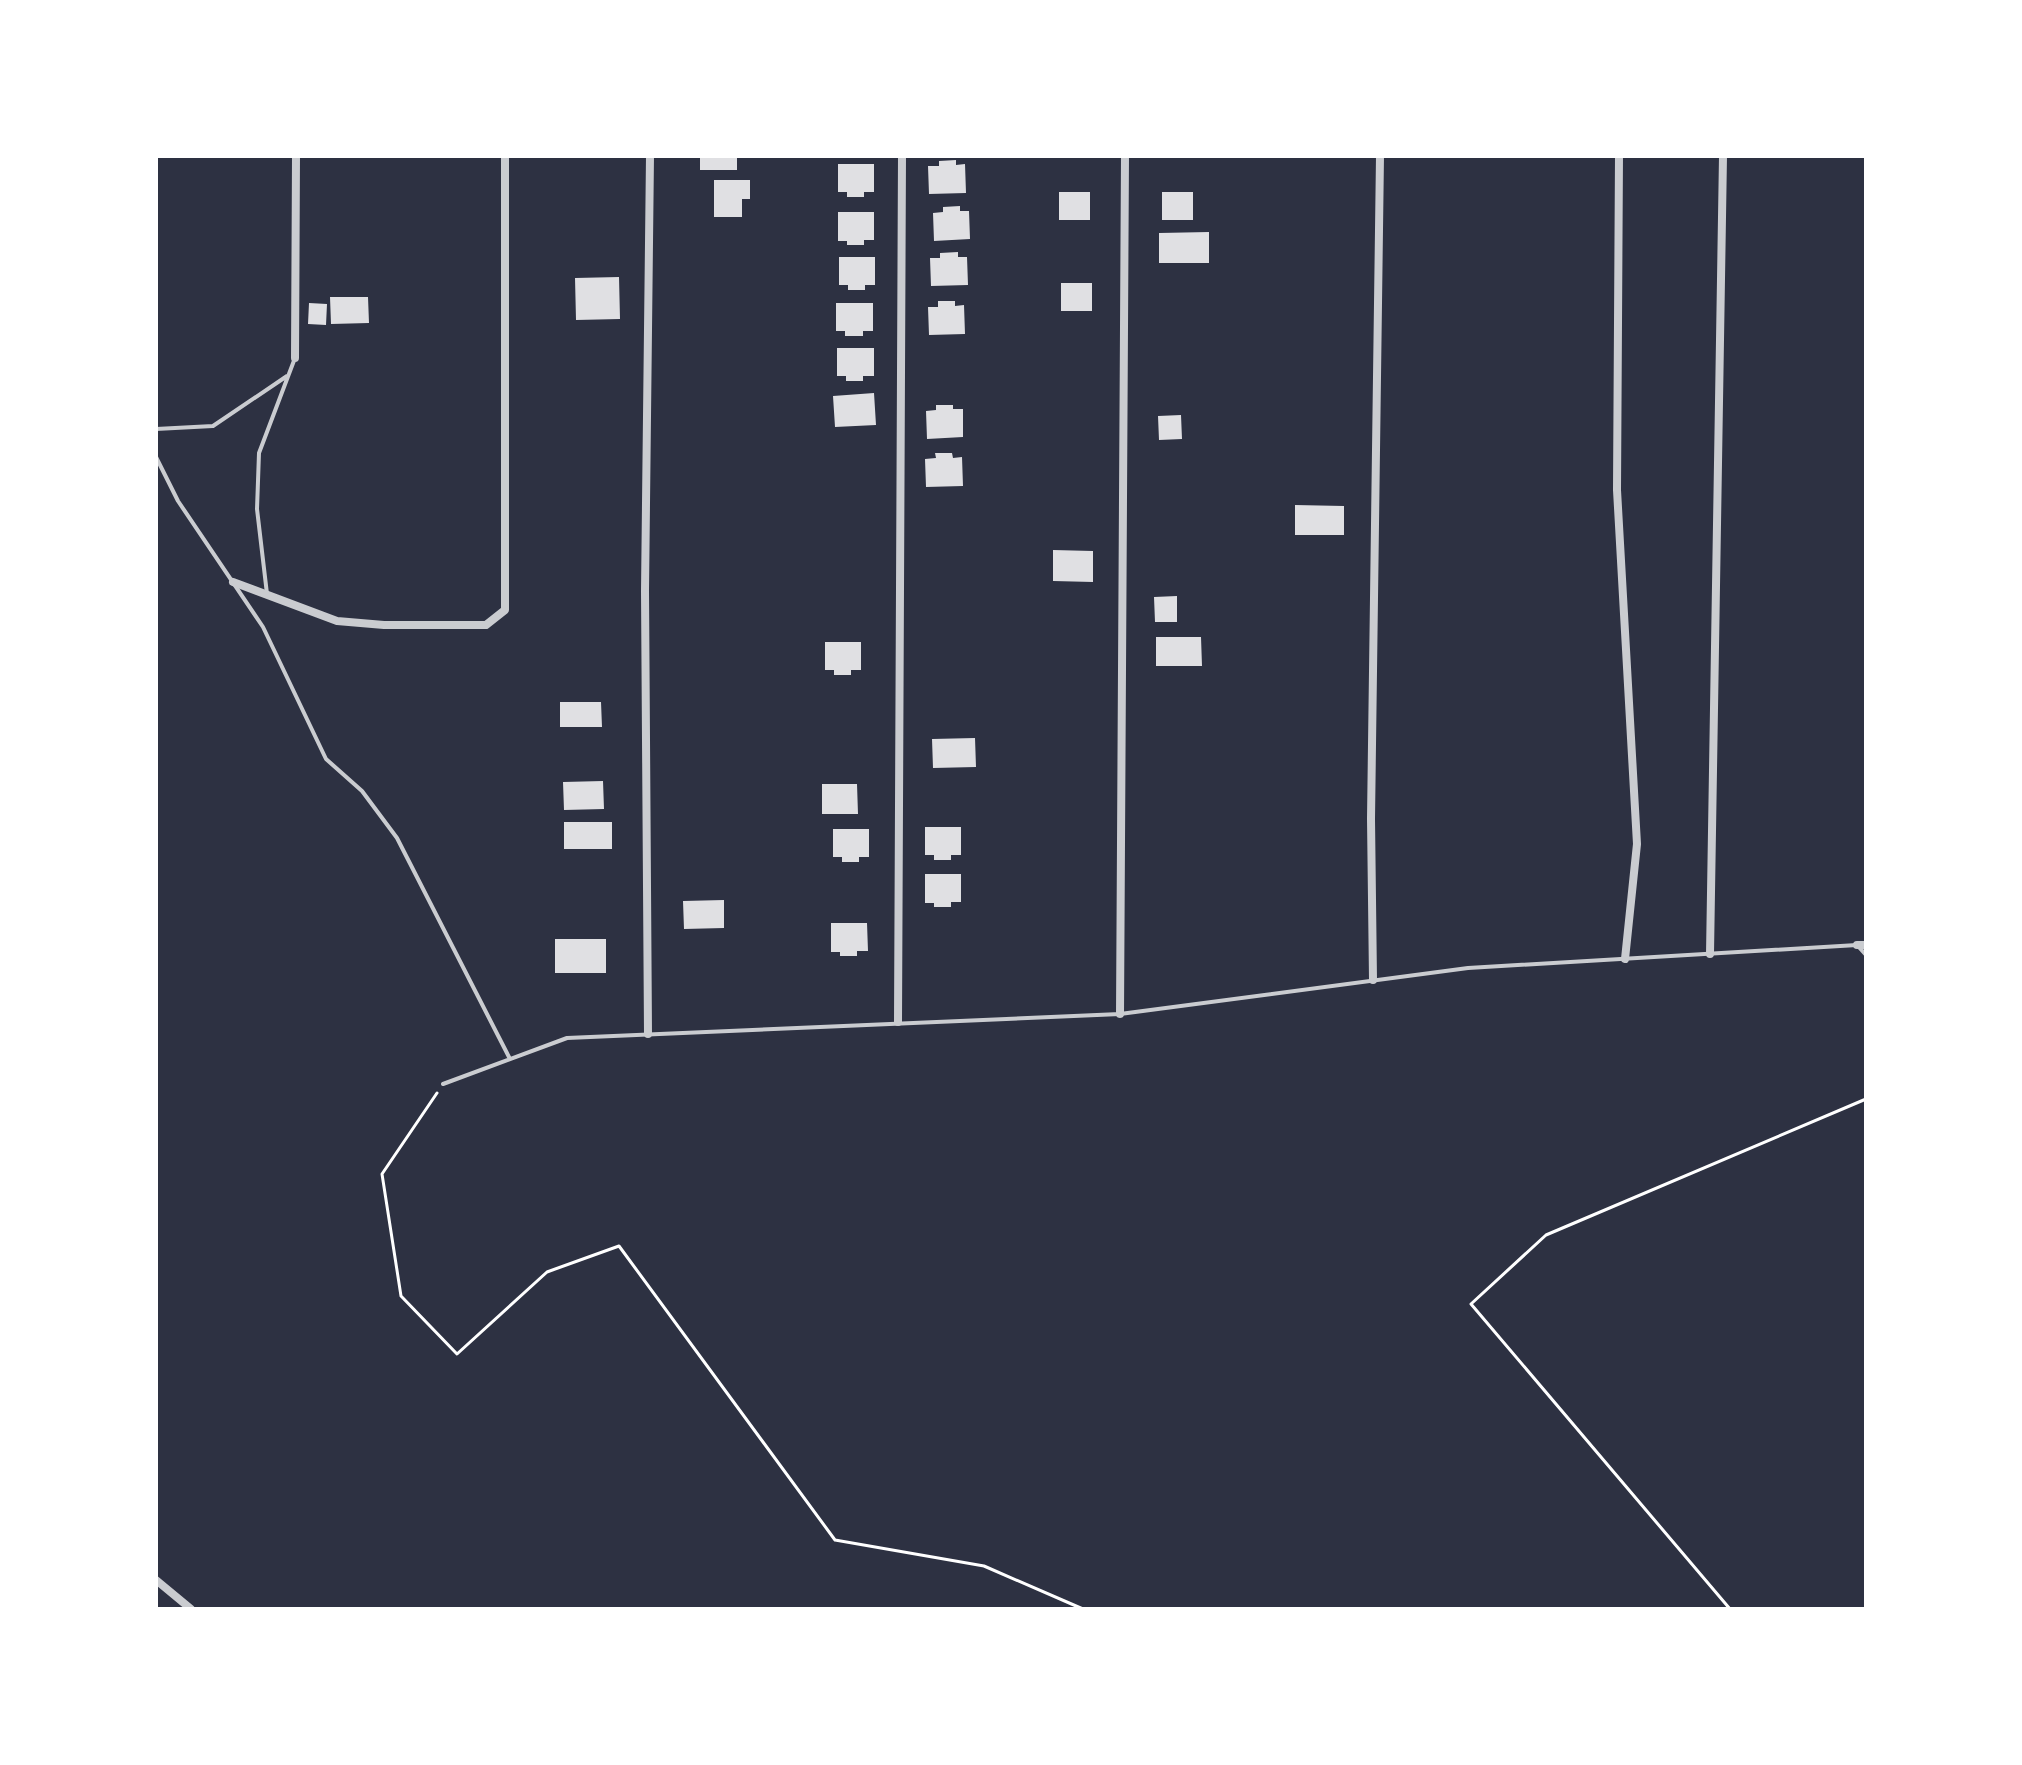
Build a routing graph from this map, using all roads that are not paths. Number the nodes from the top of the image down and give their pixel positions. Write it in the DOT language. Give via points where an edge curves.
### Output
graph roads {
  1 [pos="296,156"];
  2 [pos="505,156"];
  3 [pos="650,156"];
  4 [pos="902,156"];
  5 [pos="1125,156"];
  6 [pos="1380,156"];
  7 [pos="1619,156"];
  8 [pos="1723,156"];
  9 [pos="295,358"];
  10 [pos="289,374"];
  11 [pos="156,429"];
  12 [pos="156,457"];
  13 [pos="233,582"];
  14 [pos="267,594"];
  15 [pos="1862,945"];
  16 [pos="1710,954"];
  17 [pos="1866,955"];
  18 [pos="1625,959"];
  19 [pos="1373,980"];
  20 [pos="1120,1014"];
  21 [pos="898,1022"];
  22 [pos="648,1034"];
  23 [pos="510,1059"];
  24 [pos="443,1084"];
  25 [pos="156,1580"];
  26 [pos="191,1609"];
  1 -- 9 [label="street"];
  2 -- 14 [label="street" via="505,610 486,625 384,625 337,621"];
  3 -- 22 [label="street" via="645,591"];
  4 -- 21 [label="street"];
  5 -- 20 [label="street"];
  6 -- 19 [label="street"];
  7 -- 18 [label="street" via="1617,490 1637,844"];
  8 -- 16 [label="street"];
  9 -- 10 [label="lane"];
  10 -- 11 [label="lane" via="213,426"];
  10 -- 14 [label="lane" via="259,453 257,509"];
  12 -- 13 [label="lane" via="178,501"];
  13 -- 14 [label="street"];
  13 -- 23 [label="lane" via="263,627 326,759 362,791 397,838"];
  15 -- 16 [label="lane"];
  15 -- 17 [label="lane"];
  16 -- 18 [label="lane"];
  18 -- 19 [label="lane" via="1468,968"];
  19 -- 20 [label="lane"];
  20 -- 21 [label="lane"];
  21 -- 22 [label="lane"];
  22 -- 23 [label="lane" via="567,1038"];
  23 -- 24 [label="lane"];
  25 -- 26 [label="street"];
}
